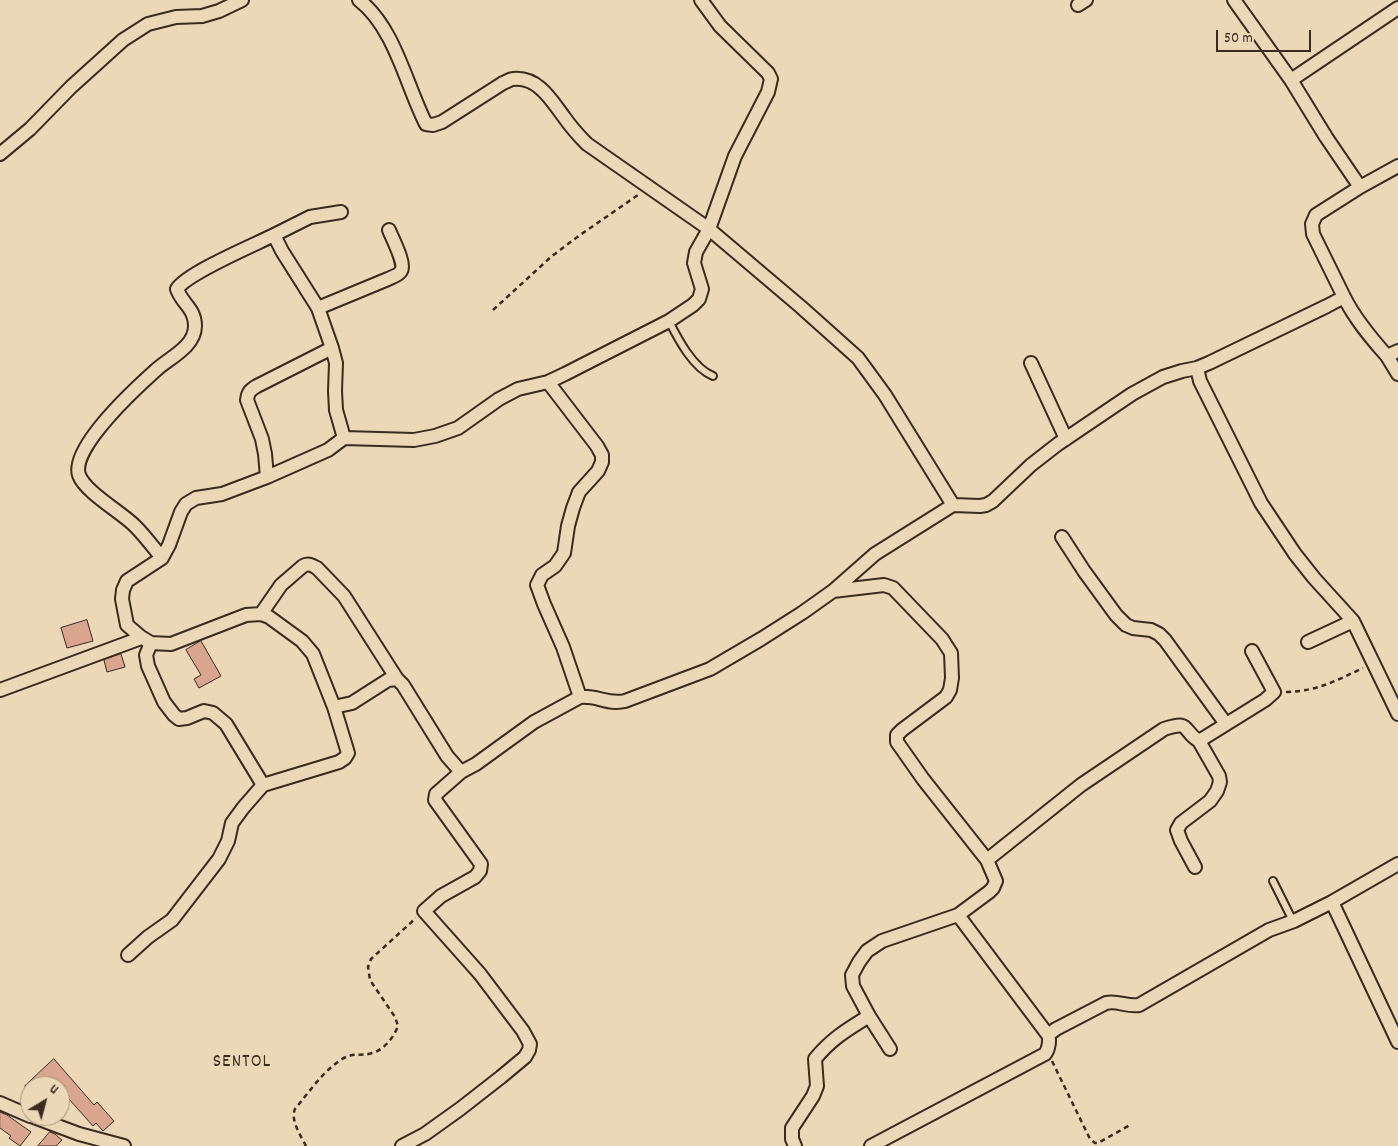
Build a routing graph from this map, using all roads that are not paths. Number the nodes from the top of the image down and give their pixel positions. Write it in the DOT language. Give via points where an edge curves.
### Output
graph roads {
  1 [pos="242,0"];
  2 [pos="359,0"];
  3 [pos="701,0"];
  4 [pos="1234,0"];
  5 [pos="1398,8"];
  6 [pos="1290,80"];
  7 [pos="0,154"];
  8 [pos="1398,166"];
  9 [pos="1360,187"];
  10 [pos="341,212"];
  11 [pos="709,229"];
  12 [pos="389,230"];
  13 [pos="274,235"];
  14 [pos="1344,296"];
  15 [pos="318,308"];
  16 [pos="669,321"];
  17 [pos="332,348"];
  18 [pos="1392,354"];
  19 [pos="1032,363"];
  20 [pos="1197,368"];
  21 [pos="1398,374"];
  22 [pos="713,376"];
  23 [pos="548,382"];
  24 [pos="344,438"];
  25 [pos="1066,439"];
  26 [pos="267,477"];
  27 [pos="953,505"];
  28 [pos="1062,537"];
  29 [pos="162,558"];
  30 [pos="834,591"];
  31 [pos="261,614"];
  32 [pos="1353,621"];
  33 [pos="146,640"];
  34 [pos="1308,642"];
  35 [pos="1252,652"];
  36 [pos="397,680"];
  37 [pos="0,690"];
  38 [pos="580,697"];
  39 [pos="334,707"];
  40 [pos="1398,714"];
  41 [pos="1226,724"];
  42 [pos="1200,741"];
  43 [pos="461,772"];
  44 [pos="263,785"];
  45 [pos="987,860"];
  46 [pos="1398,864"];
  47 [pos="1195,867"];
  48 [pos="1273,881"];
  49 [pos="1332,902"];
  50 [pos="958,915"];
  51 [pos="1293,921"];
  52 [pos="128,955"];
  53 [pos="869,1016"];
  54 [pos="1048,1035"];
  55 [pos="1398,1042"];
  56 [pos="890,1049"];
  57 [pos="0,1103"];
  58 [pos="20,1112"];
  59 [pos="57,1126"];
  60 [pos="124,1146"];
  61 [pos="402,1146"];
  62 [pos="795,1146"];
  63 [pos="871,1146"];
  1 -- 7 [label="street" via="202,16 176,17 148,24 123,40"];
  2 -- 11 [label="street" via="380,21 426,124 442,122 503,83 513,79 524,80 547,94 586,144"];
  3 -- 11 [label="street" via="720,26 771,79 768,92 735,156"];
  4 -- 6 [label="street"];
  5 -- 6 [label="street"];
  6 -- 9 [label="street"];
  8 -- 9 [label="street"];
  9 -- 14 [label="street" via="1316,215 1312,224 1312,234"];
  10 -- 13 [label="street" via="310,217"];
  11 -- 16 [label="street" via="696,252 694,263 702,289 700,299"];
  11 -- 27 [label="street" via="858,358 885,395"];
  12 -- 15 [label="street" via="401,259 402,271"];
  13 -- 15 [label="street"];
  13 -- 29 [label="street" via="206,268 180,285 177,289 179,295 193,314 195,327 192,337 121,403 95,433 81,457 78,474 85,484 135,526"];
  14 -- 18 [label="street" via="1363,329"];
  14 -- 20 [label="street"];
  15 -- 17 [label="street"];
  16 -- 22 [label="lane" via="696,363"];
  16 -- 23 [label="street"];
  17 -- 24 [label="street" via="336,363 336,410"];
  17 -- 26 [label="street" via="250,390 247,400 264,446"];
  18 -- 21 [label="street"];
  19 -- 25 [label="street"];
  20 -- 25 [label="street" via="1163,377"];
  20 -- 32 [label="street" via="1200,381 1261,503 1295,554"];
  23 -- 24 [label="street" via="518,389 499,398 458,428 435,436 414,440"];
  23 -- 38 [label="street" via="602,454 598,471 579,492 568,526 564,553 555,566 542,575 537,585"];
  24 -- 26 [label="street" via="328,450"];
  25 -- 27 [label="street" via="1031,464 986,505"];
  26 -- 29 [label="street" via="222,494 196,498 186,504"];
  27 -- 30 [label="street" via="874,554"];
  28 -- 41 [label="street" via="1116,615 1126,625 1159,634"];
  29 -- 33 [label="street" via="128,581 123,590 127,625"];
  30 -- 38 [label="street" via="710,669 625,702"];
  30 -- 45 [label="street" via="884,585 892,588 942,639 951,654 952,678 946,697 902,730 897,735 897,742"];
  31 -- 33 [label="street" via="234,619 172,644"];
  31 -- 36 [label="street" via="281,586 303,566 312,565 344,596"];
  31 -- 39 [label="street" via="302,642 313,654"];
  32 -- 34 [label="street"];
  32 -- 40 [label="street"];
  33 -- 37 [label="street"];
  33 -- 44 [label="street" via="148,666 164,702 174,715 180,719 204,711 213,713 226,724"];
  35 -- 41 [label="street" via="1274,692"];
  36 -- 39 [label="street" via="388,680 352,703"];
  36 -- 43 [label="street"];
  38 -- 43 [label="street" via="534,722"];
  39 -- 44 [label="street" via="348,753 345,758"];
  41 -- 42 [label="street"];
  42 -- 45 [label="street" via="1186,727 1177,725 1164,729 1081,785"];
  42 -- 47 [label="street" via="1220,782 1210,801 1181,823 1177,830"];
  43 -- 61 [label="street" via="436,794 435,800 480,864 480,871 424,911 480,974 530,1044 524,1057 488,1088 425,1134"];
  44 -- 52 [label="street" via="232,823 219,859 172,920"];
  45 -- 50 [label="street" via="996,881 993,888"];
  46 -- 49 [label="street"];
  48 -- 51 [label="lane"];
  49 -- 51 [label="street"];
  49 -- 55 [label="street"];
  50 -- 53 [label="street" via="882,941 867,951 852,975 853,986"];
  50 -- 54 [label="street"];
  51 -- 54 [label="street" via="1269,930 1139,1006 1106,1002"];
  53 -- 56 [label="street"];
  53 -- 62 [label="street" via="825,1047 816,1059 817,1086 792,1128"];
  54 -- 63 [label="street" via="1045,1054"];
  57 -- 58 [label="street"];
  59 -- 60 [label="street"];
}
